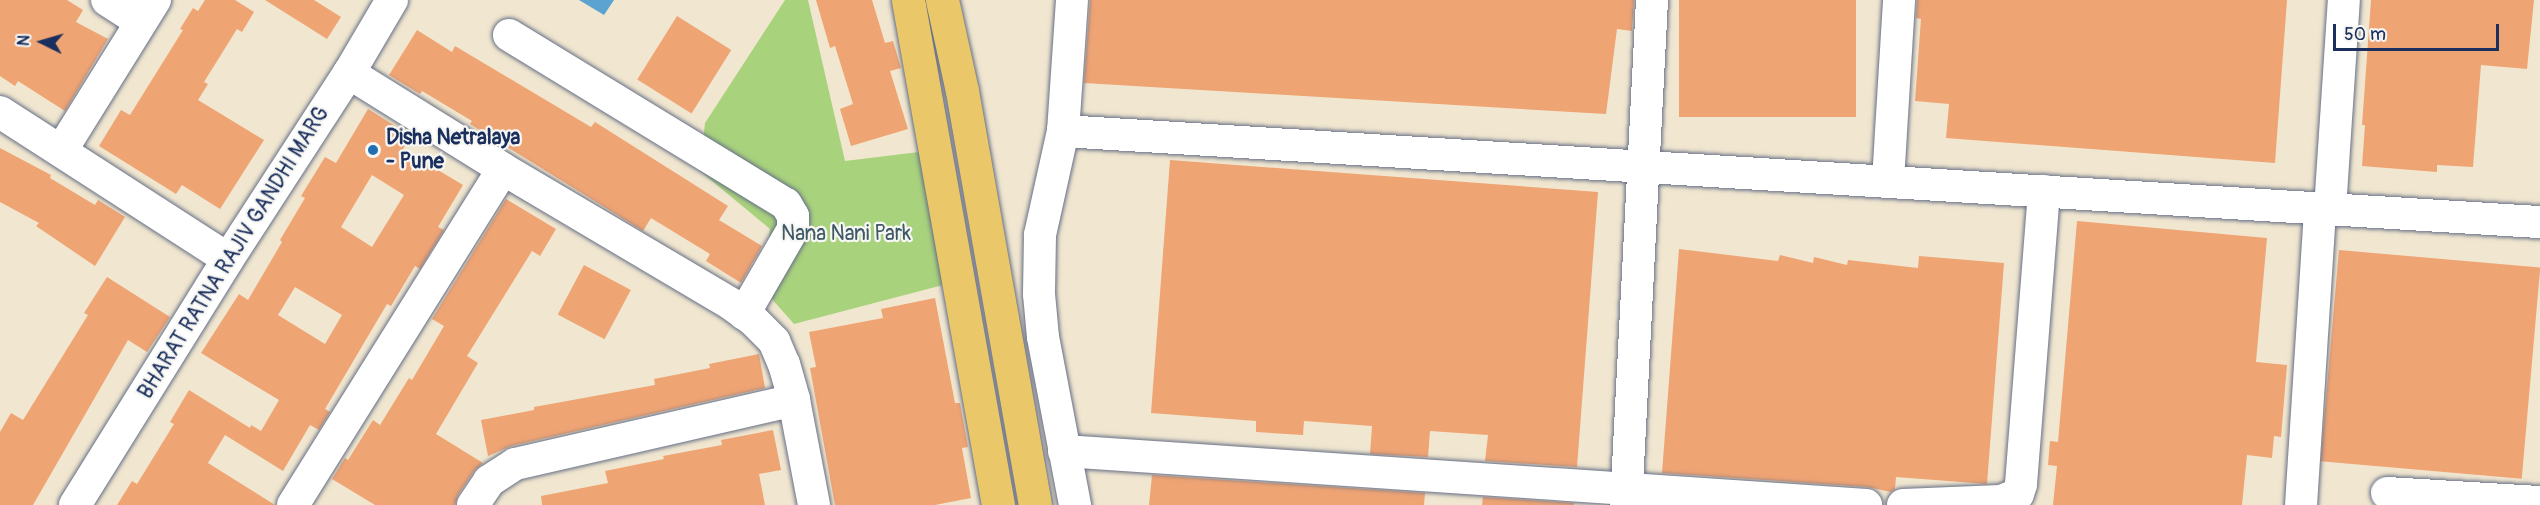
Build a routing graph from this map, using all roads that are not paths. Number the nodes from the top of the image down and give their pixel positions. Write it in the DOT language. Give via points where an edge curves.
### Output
graph roads {
  1 [pos="106,0"];
  2 [pos="392,0"];
  3 [pos="908,0"];
  4 [pos="942,0"];
  5 [pos="1072,0"];
  6 [pos="1652,0"];
  7 [pos="1899,0"];
  8 [pos="2344,0"];
  9 [pos="148,11"];
  10 [pos="509,35"];
  11 [pos="349,73"];
  12 [pos="0,112"];
  13 [pos="1063,131"];
  14 [pos="61,151"];
  15 [pos="1642,166"];
  16 [pos="503,170"];
  17 [pos="1888,181"];
  18 [pos="2044,191"];
  19 [pos="2325,208"];
  20 [pos="2540,222"];
  21 [pos="228,259"];
  22 [pos="744,314"];
  23 [pos="794,400"];
  24 [pos="1064,451"];
  25 [pos="2387,493"];
  26 [pos="1626,498"];
  27 [pos="2540,502"];
  28 [pos="2001,503"];
  29 [pos="75,505"];
  30 [pos="293,505"];
  31 [pos="473,505"];
  32 [pos="814,505"];
  33 [pos="998,505"];
  34 [pos="1035,505"];
  35 [pos="1075,505"];
  36 [pos="1866,505"];
  37 [pos="1904,505"];
  38 [pos="2301,505"];
  1 -- 9 [label="street"];
  2 -- 11 [label="street, BHARAT RATNA RAJIV GANDHI MARG"];
  3 -- 33 [label="main road"];
  4 -- 34 [label="main road" via="962,91"];
  5 -- 13 [label="street"];
  6 -- 15 [label="street"];
  7 -- 17 [label="street"];
  8 -- 19 [label="street"];
  9 -- 14 [label="street"];
  10 -- 22 [label="street" via="786,204 793,216 793,229"];
  11 -- 16 [label="street"];
  11 -- 21 [label="street, BHARAT RATNA RAJIV GANDHI MARG"];
  12 -- 14 [label="street"];
  13 -- 15 [label="street"];
  13 -- 24 [label="street" via="1040,235 1039,294"];
  14 -- 21 [label="street"];
  15 -- 17 [label="street"];
  15 -- 26 [label="street"];
  16 -- 22 [label="street"];
  16 -- 30 [label="street"];
  17 -- 18 [label="street"];
  18 -- 19 [label="street"];
  18 -- 28 [label="street" via="2021,484 2018,494"];
  19 -- 20 [label="street"];
  19 -- 38 [label="street"];
  21 -- 29 [label="street, BHARAT RATNA RAJIV GANDHI MARG"];
  22 -- 23 [label="street" via="774,340"];
  23 -- 31 [label="street" via="515,464 489,481"];
  23 -- 32 [label="street"];
  24 -- 26 [label="street"];
  24 -- 35 [label="street"];
  25 -- 27 [label="street"];
  26 -- 36 [label="street"];
  28 -- 37 [label="street"];
}
